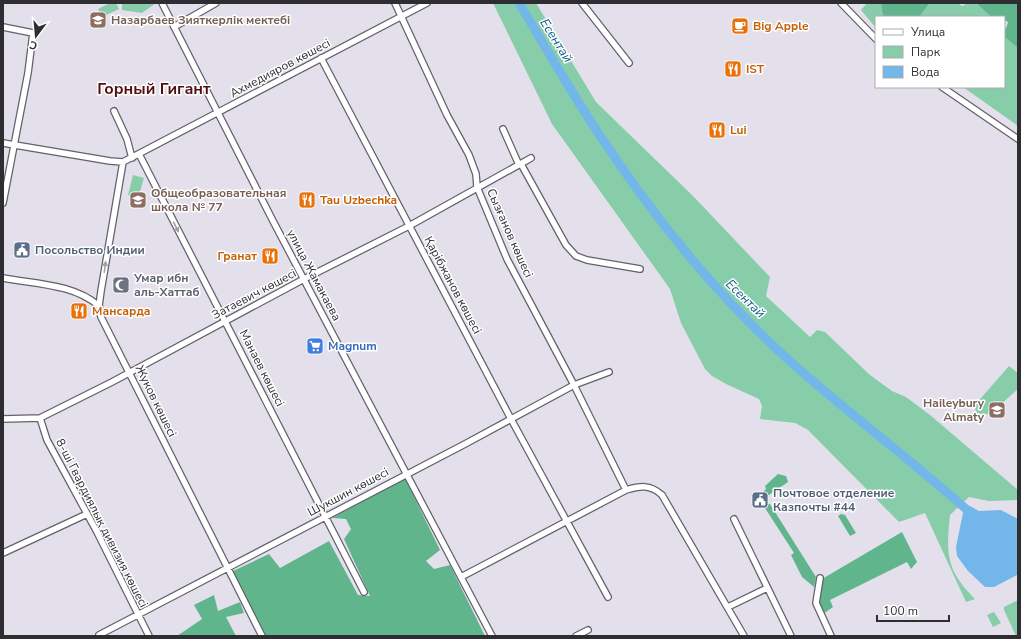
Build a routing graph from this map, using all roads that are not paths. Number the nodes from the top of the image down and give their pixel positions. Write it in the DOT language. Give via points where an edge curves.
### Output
graph roads {
  1 [pos="162,3"];
  2 [pos="216,3"];
  3 [pos="396,3"];
  4 [pos="427,3"];
  5 [pos="582,3"];
  6 [pos="840,3"];
  7 [pos="401,17"];
  8 [pos="3,27"];
  9 [pos="174,27"];
  10 [pos="875,38"];
  11 [pos="321,58"];
  12 [pos="629,63"];
  13 [pos="943,88"];
  14 [pos="114,111"];
  15 [pos="218,113"];
  16 [pos="503,129"];
  17 [pos="1018,139"];
  18 [pos="3,143"];
  19 [pos="14,145"];
  20 [pos="139,154"];
  21 [pos="132,158"];
  22 [pos="531,158"];
  23 [pos="123,162"];
  24 [pos="520,164"];
  25 [pos="477,187"];
  26 [pos="3,202"];
  27 [pos="409,226"];
  28 [pos="640,269"];
  29 [pos="3,278"];
  30 [pos="304,279"];
  31 [pos="99,306"];
  32 [pos="227,322"];
  33 [pos="609,372"];
  34 [pos="130,373"];
  35 [pos="574,385"];
  36 [pos="3,418"];
  37 [pos="40,418"];
  38 [pos="512,419"];
  39 [pos="406,474"];
  40 [pos="626,490"];
  41 [pos="87,514"];
  42 [pos="326,516"];
  43 [pos="734,519"];
  44 [pos="568,521"];
  45 [pos="3,553"];
  46 [pos="227,569"];
  47 [pos="461,577"];
  48 [pos="820,578"];
  49 [pos="767,588"];
  50 [pos="364,592"];
  51 [pos="608,597"];
  52 [pos="728,607"];
  53 [pos="138,616"];
  54 [pos="588,630"];
  55 [pos="99,635"];
  56 [pos="149,636"];
  57 [pos="262,636"];
  58 [pos="492,636"];
  59 [pos="576,636"];
  60 [pos="744,636"];
  61 [pos="791,636"];
  62 [pos="831,636"];
  1 -- 9 [label="street, улица Жамакаева"];
  2 -- 9 [label="street"];
  3 -- 7 [label="street, Сызғанов көшесі"];
  4 -- 7 [label="street, Ахмедияров көшесі"];
  5 -- 12 [label="street"];
  6 -- 10 [label="street"];
  7 -- 11 [label="street, Ахмедияров көшесі"];
  7 -- 25 [label="street, Сызғанов көшесі" via="447,115 469,155 476,174"];
  8 -- 19 [label="street" via="33,33"];
  9 -- 15 [label="street, улица Жамакаева"];
  11 -- 15 [label="street, Ахмедияров көшесі"];
  11 -- 27 [label="street, Қарібжанов көшесі"];
  13 -- 17 [label="street"];
  14 -- 21 [label="street" via="127,139"];
  15 -- 20 [label="street, Ахмедияров көшесі"];
  15 -- 30 [label="street, улица Жамакаева"];
  16 -- 24 [label="street"];
  18 -- 19 [label="street"];
  19 -- 23 [label="street"];
  19 -- 26 [label="street"];
  20 -- 21 [label="street, Ахмедияров көшесі"];
  20 -- 32 [label="street, Манаев көшесі, one-way"];
  21 -- 23 [label="street, Ахмедияров көшесі"];
  22 -- 24 [label="street, Затаевич көшесі"];
  31 -- 23 [label="street, Жуков көшесі, one-way"];
  24 -- 25 [label="street, Затаевич көшесі"];
  24 -- 28 [label="street" via="566,245 576,256"];
  25 -- 27 [label="street, Затаевич көшесі"];
  25 -- 35 [label="street, Сызғанов көшесі" via="507,259"];
  27 -- 30 [label="street, Затаевич көшесі"];
  27 -- 38 [label="street, Қарібжанов көшесі"];
  29 -- 31 [label="street" via="76,292 90,298"];
  30 -- 32 [label="street, Затаевич көшесі"];
  30 -- 39 [label="street, улица Жамакаева"];
  31 -- 34 [label="street, Жуков көшесі" via="101,317"];
  32 -- 34 [label="street, Затаевич көшесі"];
  32 -- 42 [label="street, Манаев көшесі"];
  33 -- 35 [label="street, Шукшин көшесі"];
  34 -- 37 [label="street, Затаевич көшесі"];
  34 -- 46 [label="street, Жуков көшесі"];
  35 -- 38 [label="street, Шукшин көшесі"];
  35 -- 40 [label="street, Сызғанов көшесі"];
  36 -- 37 [label="street, Затаевич көшесі"];
  37 -- 41 [label="street, 8-ші Гвардиялық дивизия көшесі" via="47,440"];
  38 -- 39 [label="street, Шукшин көшесі"];
  38 -- 44 [label="street, Қарібжанов көшесі"];
  39 -- 42 [label="street, Шукшин көшесі"];
  39 -- 47 [label="street, улица Жамакаева"];
  40 -- 44 [label="street"];
  40 -- 52 [label="street" via="642,486 656,489 662,495"];
  41 -- 45 [label="street"];
  41 -- 53 [label="street, 8-ші Гвардиялық дивизия көшесі"];
  42 -- 46 [label="street, Шукшин көшесі"];
  42 -- 50 [label="street, Манаев көшесі"];
  43 -- 49 [label="street"];
  44 -- 47 [label="street"];
  44 -- 51 [label="street, Қарібжанов көшесі"];
  46 -- 53 [label="street, Шукшин көшесі"];
  46 -- 57 [label="street, Жуков көшесі"];
  47 -- 58 [label="street, улица Жамакаева"];
  48 -- 62 [label="street" via="816,603"];
  49 -- 52 [label="street"];
  49 -- 61 [label="street"];
  52 -- 60 [label="street"];
  53 -- 55 [label="street, Шукшин көшесі"];
  53 -- 56 [label="street, 8-ші Гвардиялық дивизия көшесі"];
  54 -- 59 [label="street"];
}
